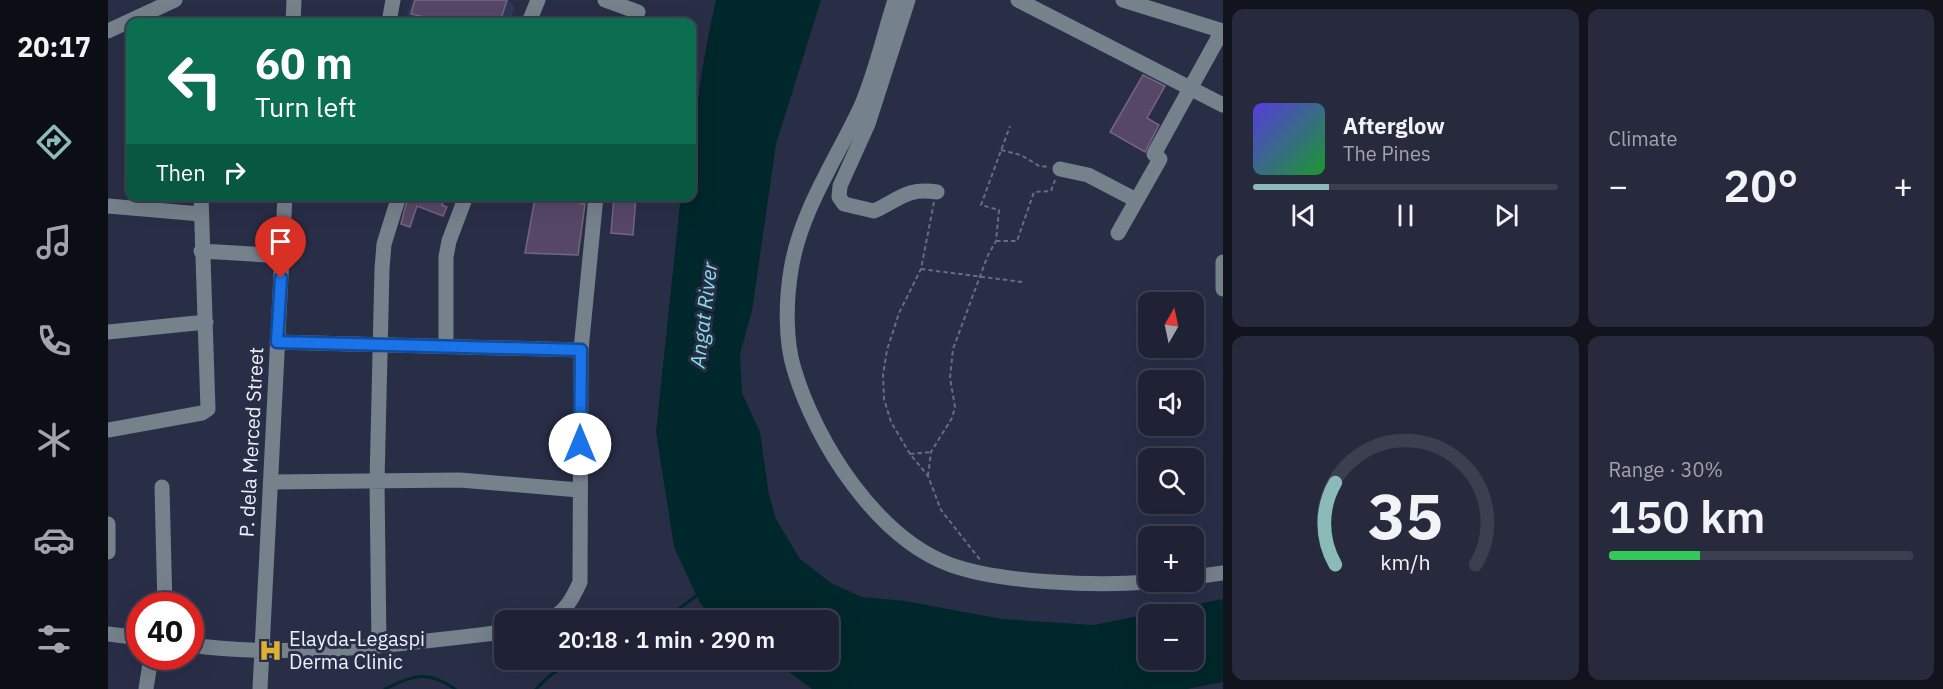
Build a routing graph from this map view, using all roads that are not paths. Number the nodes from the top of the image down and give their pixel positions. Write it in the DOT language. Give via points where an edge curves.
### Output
graph roads {
  1 [pos="294,0"];
  2 [pos="393,0"];
  3 [pos="537,0"];
  4 [pos="605,0"];
  5 [pos="895,0"];
  6 [pos="908,0"];
  7 [pos="1018,0"];
  8 [pos="1123,0"];
  9 [pos="170,1"];
  10 [pos="638,11"];
  11 [pos="135,18"];
  12 [pos="292,18"];
  13 [pos="390,18"];
  14 [pos="530,18"];
  15 [pos="126,22"];
  16 [pos="108,31"];
  17 [pos="1222,31"];
  18 [pos="1190,88"];
  19 [pos="1223,105"];
  20 [pos="1060,169"];
  21 [pos="937,192"];
  22 [pos="1136,200"];
  23 [pos="201,201"];
  24 [pos="285,201"];
  25 [pos="397,201"];
  26 [pos="464,201"];
  27 [pos="596,201"];
  28 [pos="108,206"];
  29 [pos="201,214"];
  30 [pos="1118,233"];
  31 [pos="201,251"];
  32 [pos="283,256"];
  33 [pos="1223,262"];
  34 [pos="1223,289"];
  35 [pos="206,322"];
  36 [pos="108,332"];
  37 [pos="277,342"];
  38 [pos="381,344"];
  39 [pos="446,345"];
  40 [pos="581,350"];
  41 [pos="108,430"];
  42 [pos="271,482"];
  43 [pos="377,482"];
  44 [pos="162,487"];
  45 [pos="579,490"];
  46 [pos="108,524"];
  47 [pos="108,552"];
  48 [pos="1223,573"];
  49 [pos="1204,576"];
  50 [pos="1138,582"];
  51 [pos="165,592"];
  52 [pos="563,610"];
  53 [pos="494,633"];
  54 [pos="108,634"];
  55 [pos="126,636"];
  56 [pos="204,646"];
  57 [pos="379,646"];
  58 [pos="262,649"];
  59 [pos="149,670"];
  60 [pos="146,689"];
  61 [pos="260,689"];
  1 -- 12 [label="street"];
  2 -- 13 [label="street"];
  3 -- 14 [label="street"];
  4 -- 10 [label="street"];
  5 -- 50 [label="street" via="863,101 804,223 791,270 788,324 794,368 816,423 863,500 903,539 951,565 996,575 1063,582"];
  6 -- 21 [label="street" via="868,124 840,186 839,197 844,204 874,211 909,191"];
  7 -- 18 [label="street"];
  8 -- 17 [label="street"];
  9 -- 11 [label="street"];
  15 -- 16 [label="street"];
  17 -- 18 [label="street"];
  18 -- 19 [label="street"];
  18 -- 22 [label="street" via="1154,154 1160,159"];
  20 -- 22 [label="street" via="1088,175"];
  22 -- 30 [label="street"];
  23 -- 29 [label="street"];
  24 -- 32 [label="street, P. dela Merced Street"];
  25 -- 38 [label="street" via="384,244"];
  26 -- 39 [label="street" via="446,256"];
  27 -- 40 [label="street"];
  28 -- 29 [label="street"];
  29 -- 31 [label="street"];
  31 -- 32 [label="street"];
  31 -- 35 [label="street"];
  32 -- 37 [label="street, P. dela Merced Street"];
  33 -- 34 [label="street"];
  35 -- 36 [label="street"];
  35 -- 41 [label="street" via="208,409"];
  37 -- 38 [label="street"];
  37 -- 42 [label="street, P. dela Merced Street"];
  38 -- 39 [label="street"];
  38 -- 43 [label="street"];
  39 -- 40 [label="street"];
  40 -- 45 [label="street"];
  42 -- 43 [label="street"];
  42 -- 58 [label="street, P. dela Merced Street"];
  43 -- 45 [label="street" via="460,480"];
  43 -- 57 [label="street"];
  44 -- 51 [label="street"];
  45 -- 52 [label="street" via="580,582 572,601"];
  46 -- 47 [label="street"];
  48 -- 49 [label="street"];
  53 -- 57 [label="street"];
  54 -- 55 [label="street"];
  56 -- 58 [label="street"];
  57 -- 58 [label="street"];
  58 -- 61 [label="street, P. dela Merced Street"];
  59 -- 60 [label="street"];
}
